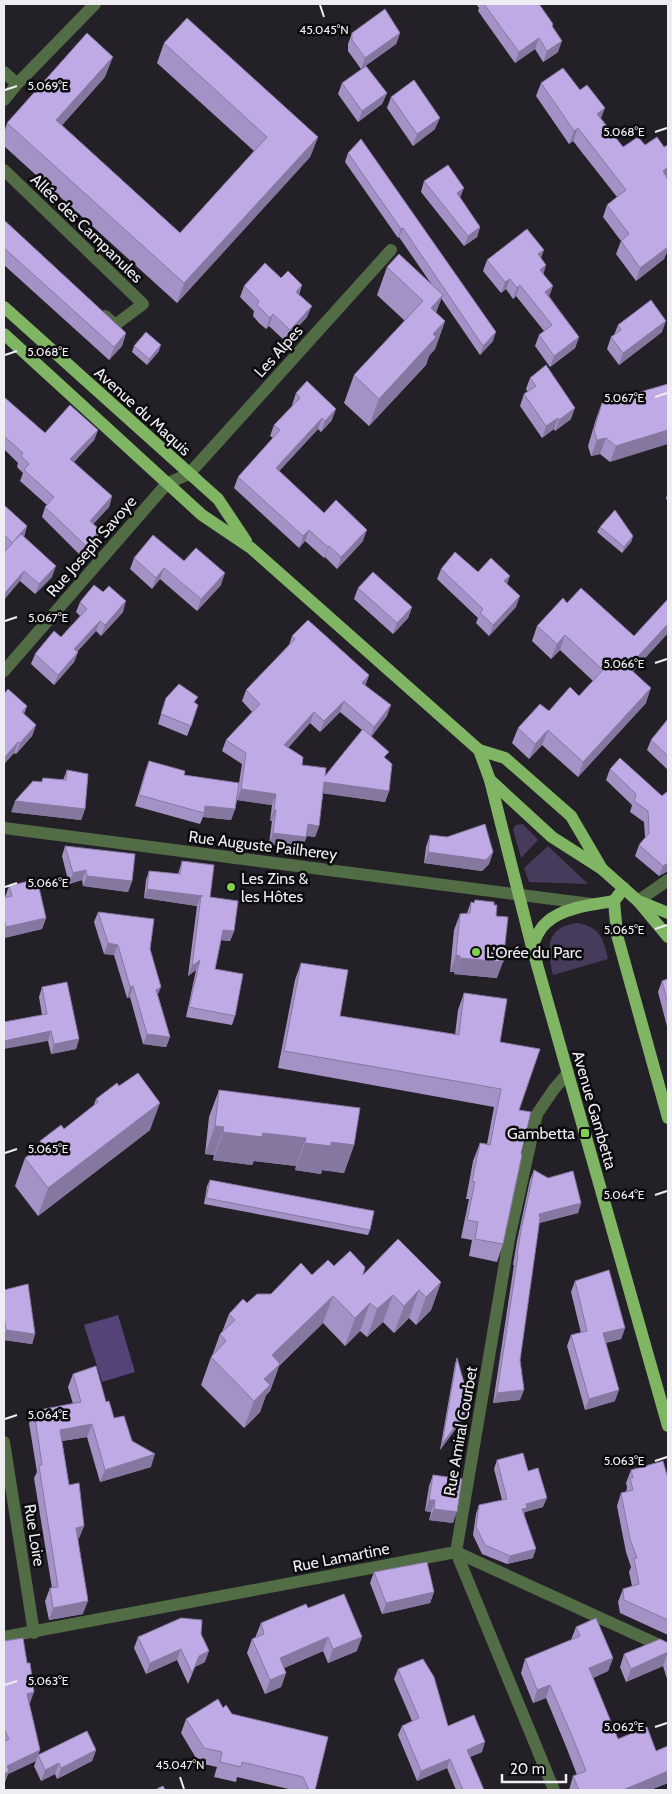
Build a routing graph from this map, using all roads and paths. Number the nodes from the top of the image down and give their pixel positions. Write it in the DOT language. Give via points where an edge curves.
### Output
graph roads {
  1 [pos="94,4"];
  2 [pos="4,72"];
  3 [pos="16,84"];
  4 [pos="4,100"];
  5 [pos="4,170"];
  6 [pos="391,250"];
  7 [pos="94,306"];
  8 [pos="5,309"];
  9 [pos="4,334"];
  10 [pos="189,474"];
  11 [pos="168,483"];
  12 [pos="251,548"];
  13 [pos="4,671"];
  14 [pos="479,750"];
  15 [pos="490,780"];
  16 [pos="4,828"];
  17 [pos="602,869"];
  18 [pos="668,880"];
  19 [pos="624,888"];
  20 [pos="519,895"];
  21 [pos="614,900"];
  22 [pos="638,902"];
  23 [pos="595,904"];
  24 [pos="668,913"];
  25 [pos="668,937"];
  26 [pos="532,947"];
  27 [pos="568,1073"];
  28 [pos="668,1118"];
  29 [pos="668,1426"];
  30 [pos="4,1442"];
  31 [pos="456,1552"];
  32 [pos="34,1633"];
  33 [pos="4,1637"];
  34 [pos="668,1648"];
  35 [pos="554,1790"];
  1 -- 3 [label="street"];
  2 -- 3 [label="street"];
  3 -- 4 [label="street"];
  5 -- 7 [label="street, Allée des Campanules" via="143,304 116,325"];
  6 -- 10 [label="street, Les Alpes"];
  8 -- 10 [label="main road, Avenue du Maquis"];
  9 -- 11 [label="main road, Avenue du Maquis"];
  10 -- 11 [label="street, Rue Joseph Savoye"];
  10 -- 12 [label="main road, Avenue du Maquis" via="218,500"];
  11 -- 12 [label="main road, Avenue du Maquis" via="202,515"];
  11 -- 13 [label="street, Rue Joseph Savoye"];
  12 -- 14 [label="main road, Avenue du Maquis"];
  14 -- 15 [label="main road, Avenue du Maquis"];
  14 -- 17 [label="main road, Avenue du Maquis" via="505,758 571,816"];
  15 -- 17 [label="main road, Avenue du Maquis" via="552,837"];
  15 -- 20 [label="main road, Avenue Gambetta"];
  16 -- 20 [label="street, Rue Auguste Pailherey"];
  17 -- 19 [label="main road"];
  18 -- 22 [label="street"];
  19 -- 21 [label="main road"];
  19 -- 22 [label="main road"];
  20 -- 23 [label="street"];
  20 -- 26 [label="main road, Avenue Gambetta"];
  21 -- 23 [label="main road"];
  21 -- 28 [label="main road" via="617,935"];
  22 -- 24 [label="main road"];
  22 -- 25 [label="main road"];
  23 -- 26 [label="main road" via="558,914 545,923"];
  26 -- 27 [label="main road, Avenue Gambetta"];
  27 -- 29 [label="main road, Avenue Gambetta"];
  27 -- 31 [label="street, Rue Amiral Courbet" via="537,1114 509,1239"];
  30 -- 32 [label="street, Rue Loire"];
  31 -- 32 [label="street, Rue Lamartine"];
  31 -- 34 [label="street"];
  31 -- 35 [label="street"];
  32 -- 33 [label="street, Rue Lamartine"];
}
